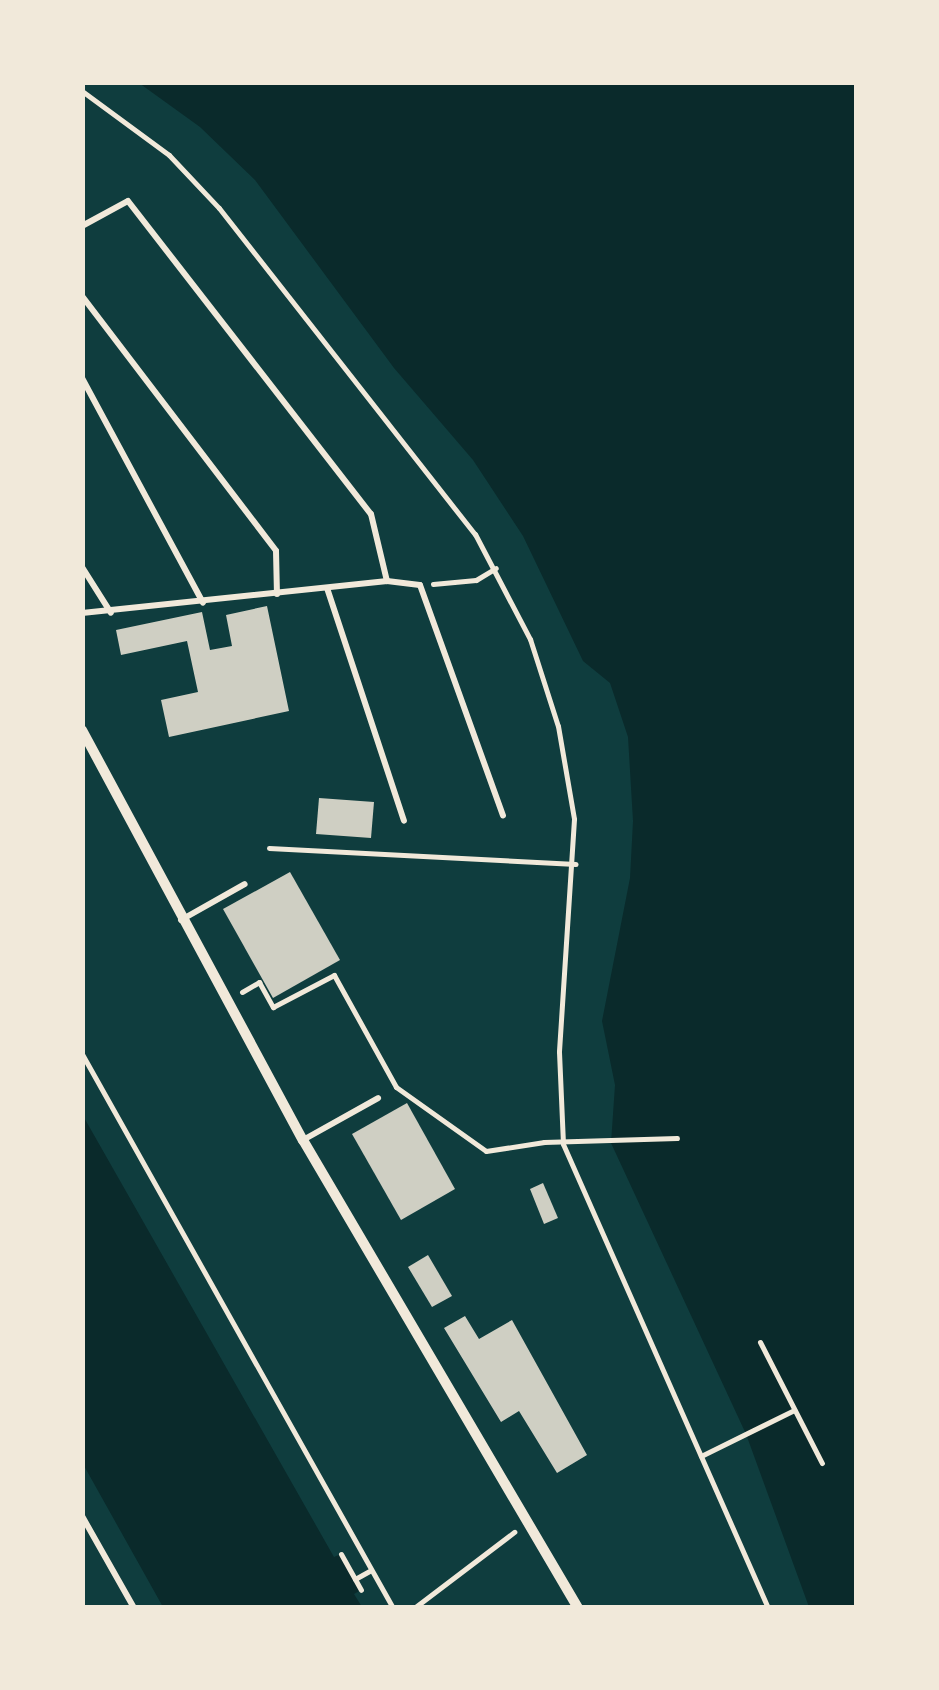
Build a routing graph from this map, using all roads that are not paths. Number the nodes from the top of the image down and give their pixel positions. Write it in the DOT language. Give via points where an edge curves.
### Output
graph roads {
  1 [pos="82,226"];
  2 [pos="82,296"];
  3 [pos="82,378"];
  4 [pos="82,568"];
  5 [pos="388,581"];
  6 [pos="327,588"];
  7 [pos="276,594"];
  8 [pos="204,603"];
  9 [pos="82,612"];
  10 [pos="112,614"];
  11 [pos="82,730"];
  12 [pos="503,816"];
  13 [pos="404,820"];
  14 [pos="245,884"];
  15 [pos="180,920"];
  16 [pos="378,1098"];
  17 [pos="303,1140"];
  18 [pos="82,1516"];
  19 [pos="134,1608"];
  20 [pos="578,1608"];
  1 -- 5 [label="lane" via="128,201 371,514"];
  2 -- 7 [label="lane" via="276,551"];
  3 -- 8 [label="lane"];
  4 -- 10 [label="lane"];
  5 -- 6 [label="lane"];
  5 -- 12 [label="lane" via="420,585"];
  6 -- 7 [label="lane"];
  6 -- 13 [label="lane"];
  7 -- 8 [label="lane"];
  8 -- 10 [label="lane"];
  9 -- 10 [label="lane"];
  11 -- 15 [label="street"];
  14 -- 15 [label="lane"];
  15 -- 17 [label="street"];
  16 -- 17 [label="lane"];
  17 -- 20 [label="street"];
  18 -- 19 [label="lane"];
}
